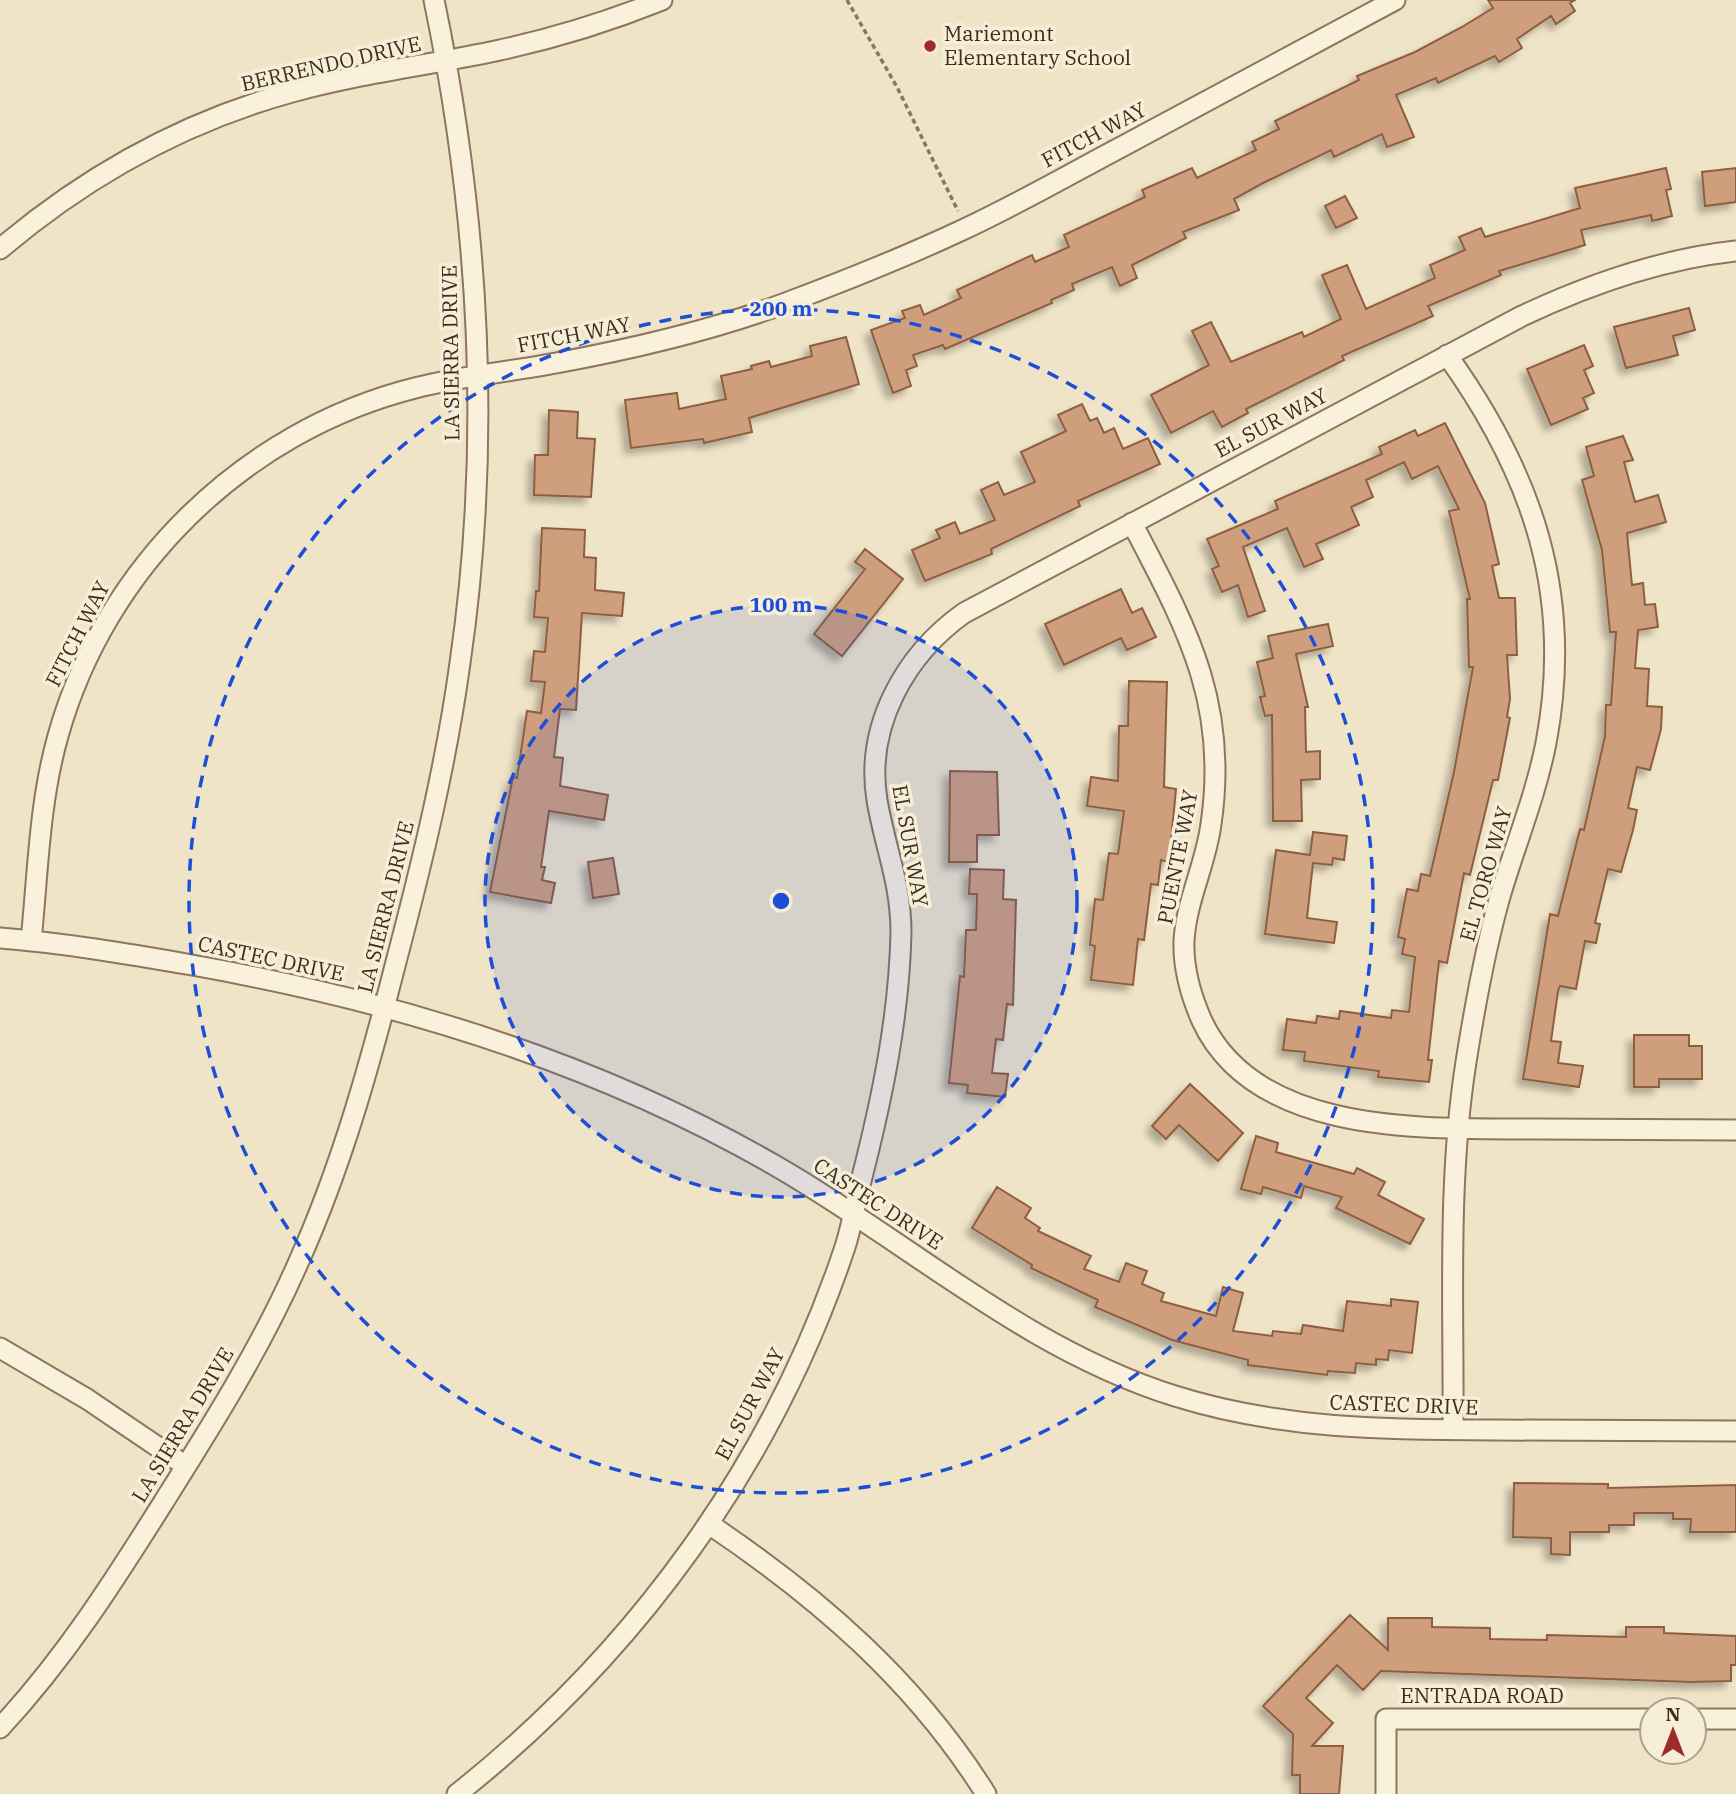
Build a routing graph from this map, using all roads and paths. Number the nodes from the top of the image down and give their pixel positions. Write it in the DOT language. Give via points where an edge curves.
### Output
graph roads {
  1 [pos="434,0"];
  2 [pos="662,0"];
  3 [pos="846,0"];
  4 [pos="1395,0"];
  5 [pos="446,61"];
  6 [pos="967,228"];
  7 [pos="0,250"];
  8 [pos="1736,251"];
  9 [pos="1447,355"];
  10 [pos="477,376"];
  11 [pos="1132,523"];
  12 [pos="0,938"];
  13 [pos="32,941"];
  14 [pos="385,1007"];
  15 [pos="1458,1128"];
  16 [pos="1736,1130"];
  17 [pos="853,1212"];
  18 [pos="0,1348"];
  19 [pos="1453,1430"];
  20 [pos="1736,1431"];
  21 [pos="186,1466"];
  22 [pos="709,1524"];
  23 [pos="1638,1719"];
  24 [pos="1708,1719"];
  25 [pos="1736,1719"];
  26 [pos="0,1728"];
  27 [pos="457,1794"];
  28 [pos="986,1794"];
  29 [pos="1387,1794"];
  1 -- 5 [label="street, LA SIERRA DRIVE"];
  2 -- 5 [label="street, BERRENDO DRIVE" via="580,29"];
  3 -- 6 [label="path" via="897,87"];
  4 -- 6 [label="street, FITCH WAY"];
  5 -- 7 [label="street, BERRENDO DRIVE" via="292,92 221,115 110,168"];
  5 -- 10 [label="street, LA SIERRA DRIVE" via="467,201"];
  6 -- 10 [label="street, FITCH WAY" via="882,266 721,323 639,346"];
  8 -- 9 [label="street, EL SUR WAY" via="1648,267 1606,280"];
  9 -- 11 [label="street, EL SUR WAY"];
  9 -- 15 [label="street, EL TORO WAY" via="1489,417 1530,505 1550,587 1555,647 1546,744 1480,979"];
  10 -- 13 [label="street, FITCH WAY" via="411,389 314,425 226,481 153,554 113,610 68,704 49,774"];
  10 -- 14 [label="street, LA SIERRA DRIVE" via="475,492 461,660 428,836"];
  11 -- 15 [label="street, PUENTE WAY" via="1185,626 1202,671 1214,729 1215,800 1184,945 1186,974 1206,1029 1254,1083 1293,1102 1390,1124"];
  11 -- 17 [label="street, EL SUR WAY" via="950,623 915,658 884,716 875,763 876,796 900,899 898,992 880,1108"];
  12 -- 13 [label="street, CASTEC DRIVE"];
  13 -- 14 [label="street, CASTEC DRIVE" via="227,971"];
  14 -- 17 [label="street, CASTEC DRIVE" via="474,1033 616,1086 765,1159"];
  14 -- 21 [label="street, LA SIERRA DRIVE" via="355,1117 298,1265"];
  15 -- 16 [label="street, PUENTE WAY"];
  15 -- 19 [label="street, EL TORO WAY"];
  17 -- 19 [label="street, CASTEC DRIVE" via="992,1310 1081,1360 1128,1380 1213,1406 1301,1424"];
  17 -- 22 [label="street, EL SUR WAY" via="823,1307 791,1380"];
  18 -- 21 [label="street" via="87,1399"];
  19 -- 20 [label="street, CASTEC DRIVE"];
  21 -- 26 [label="street, LA SIERRA DRIVE" via="79,1635"];
  22 -- 27 [label="street, EL SUR WAY" via="640,1617 586,1677 529,1734"];
  22 -- 28 [label="street" via="774,1567 861,1640 936,1723"];
  23 -- 29 [label="street, ENTRADA ROAD" via="1386,1719"];
  24 -- 25 [label="street"];
}
